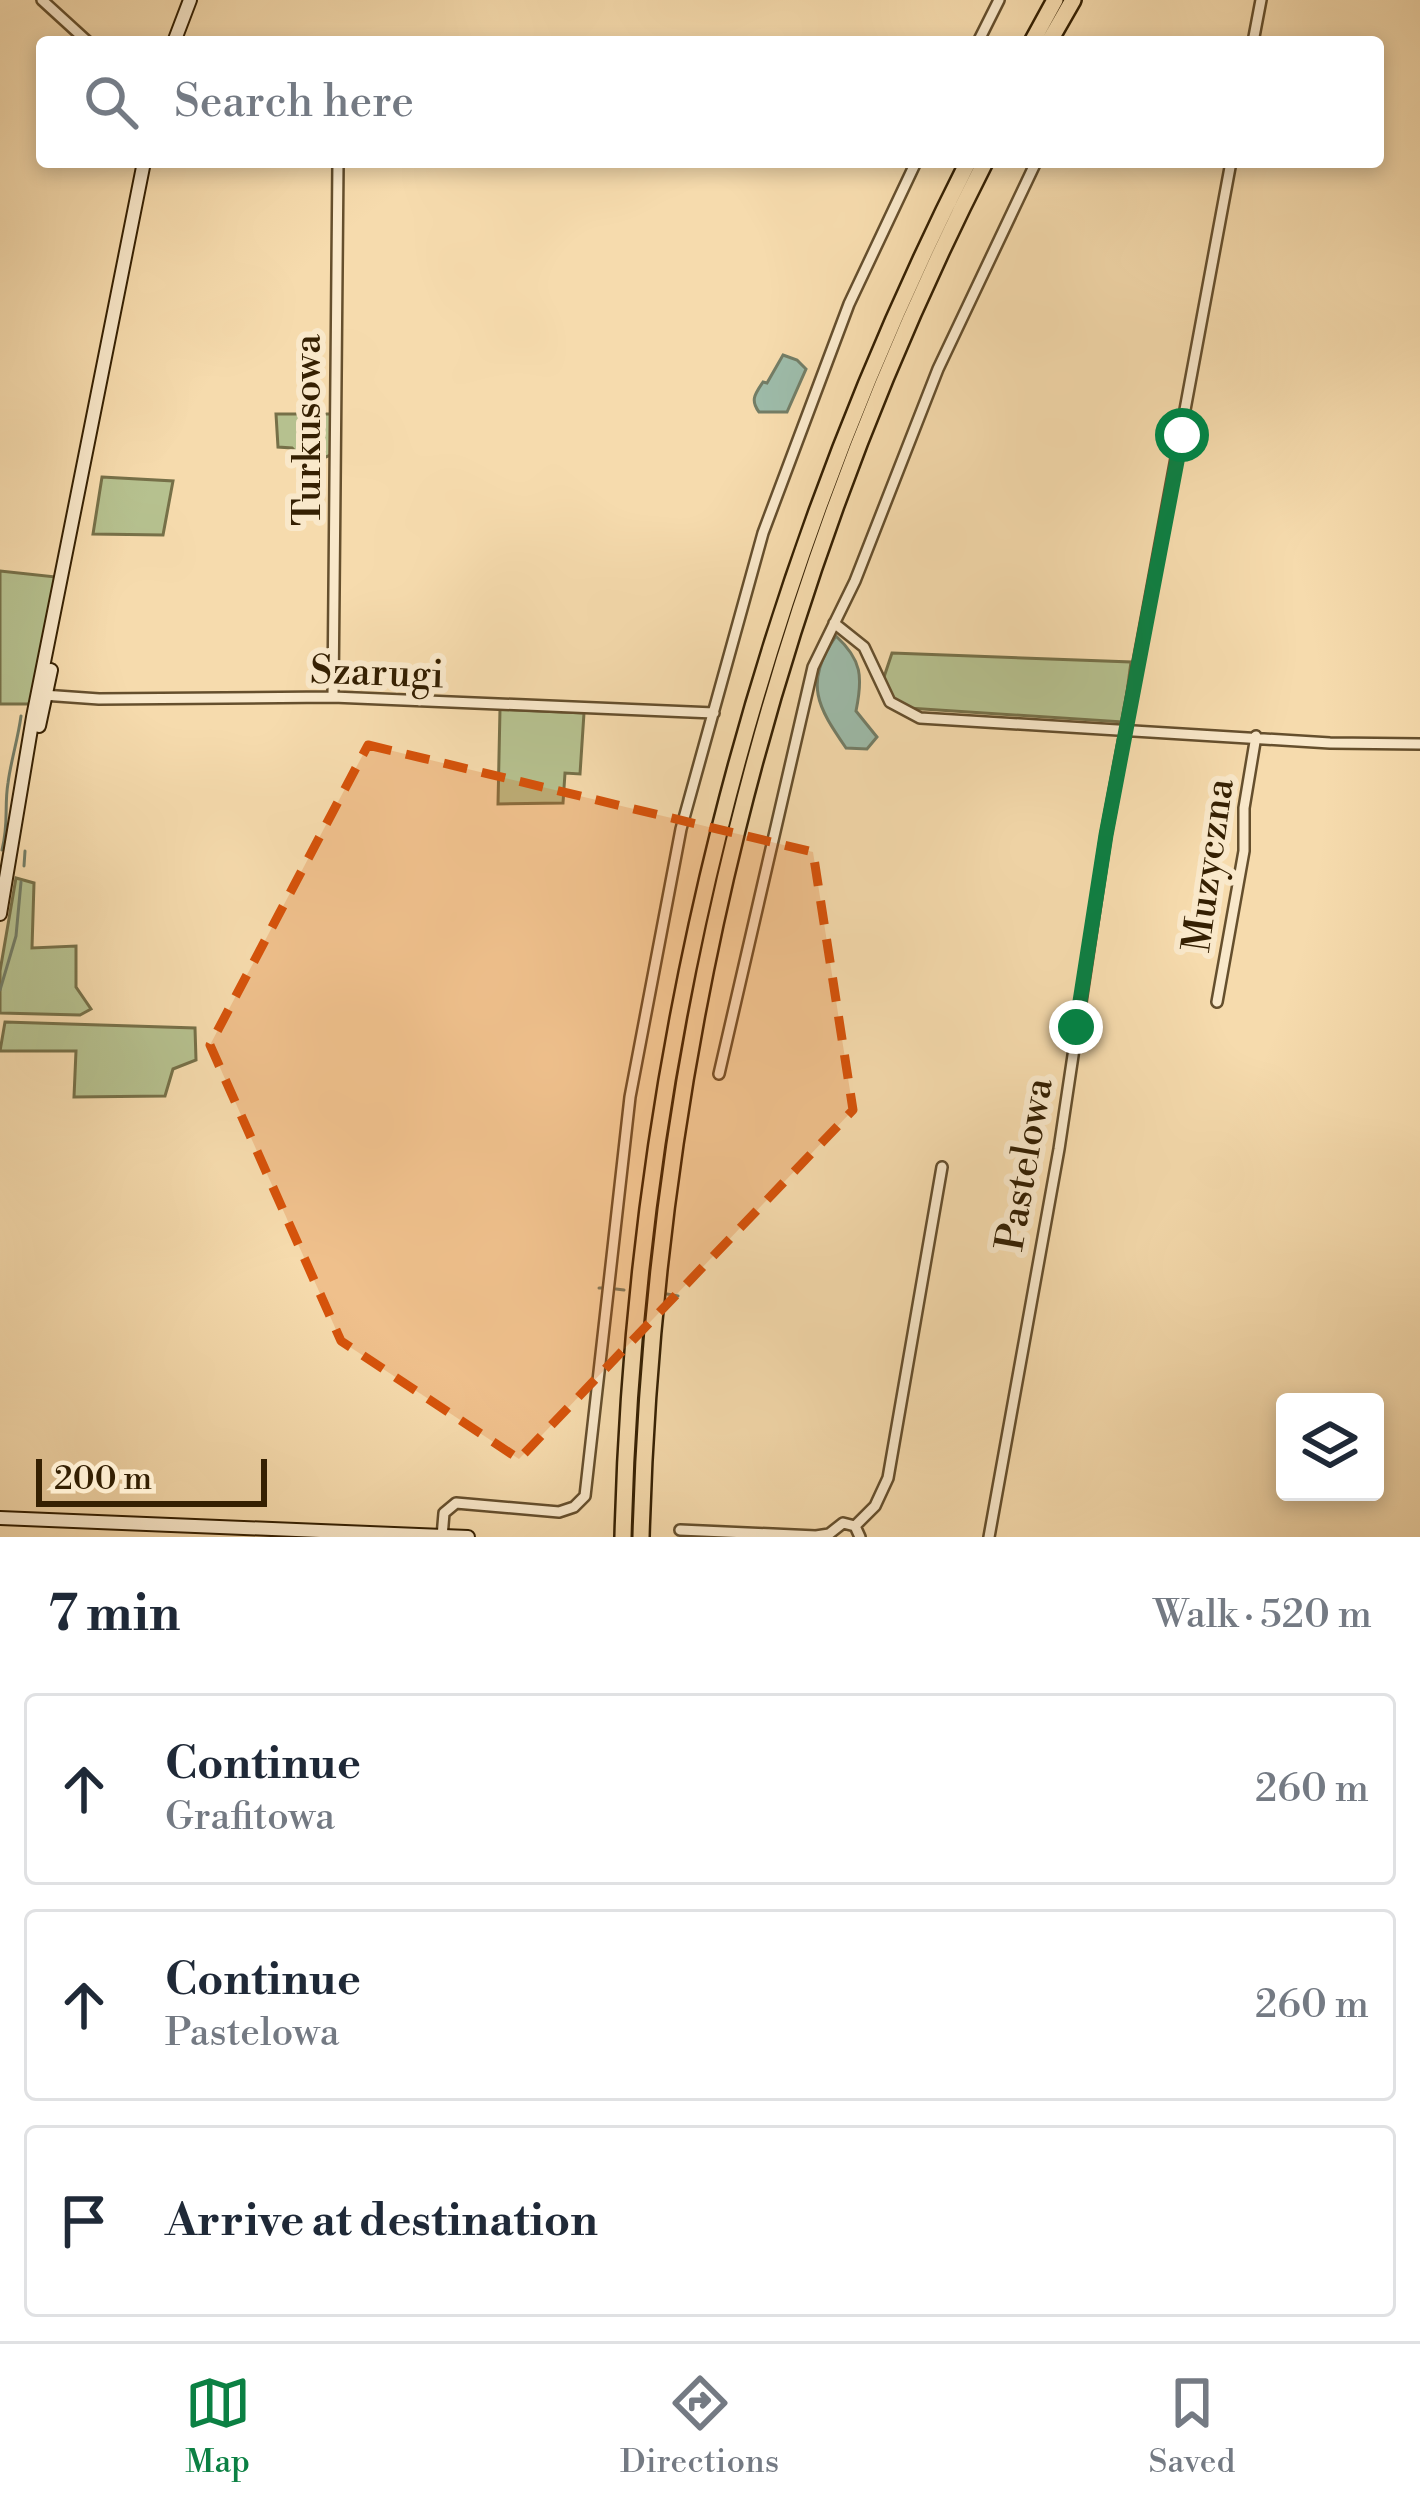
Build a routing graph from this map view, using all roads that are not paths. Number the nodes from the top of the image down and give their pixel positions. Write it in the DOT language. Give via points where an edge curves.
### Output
graph roads {
  1 [pos="42,0"];
  2 [pos="190,0"];
  3 [pos="999,0"];
  4 [pos="1055,0"];
  5 [pos="1073,0"];
  6 [pos="1261,0"];
  7 [pos="81,36"];
  8 [pos="176,36"];
  9 [pos="981,36"];
  10 [pos="1035,36"];
  11 [pos="1052,36"];
  12 [pos="1254,36"];
  13 [pos="142,168"];
  14 [pos="338,168"];
  15 [pos="913,168"];
  16 [pos="965,168"];
  17 [pos="983,168"];
  18 [pos="1033,168"];
  19 [pos="1230,168"];
  20 [pos="834,622"];
  21 [pos="42,695"];
  22 [pos="333,697"];
  23 [pos="714,713"];
  24 [pos="1127,730"];
  25 [pos="1256,736"];
  26 [pos="1420,744"];
  27 [pos="0,914"];
  28 [pos="1217,1002"];
  29 [pos="719,1074"];
  30 [pos="942,1167"];
  31 [pos="0,1518"];
  32 [pos="680,1530"];
  33 [pos="857,1532"];
  34 [pos="442,1537"];
  35 [pos="468,1537"];
  36 [pos="622,1537"];
  37 [pos="640,1537"];
  38 [pos="989,1537"];
  1 -- 7 [label="street"];
  2 -- 8 [label="main road"];
  3 -- 9 [label="street"];
  4 -- 10 [label="highway"];
  5 -- 11 [label="highway"];
  6 -- 12 [label="street"];
  13 -- 21 [label="main road"];
  14 -- 22 [label="street, Turkusowa"];
  15 -- 23 [label="street" via="823,366 758,550"];
  16 -- 36 [label="highway" via="832,471 720,823 655,1154"];
  17 -- 37 [label="highway" via="848,474 743,805 671,1166"];
  18 -- 20 [label="street" via="916,420"];
  19 -- 24 [label="street, Pastelowa"];
  20 -- 24 [label="street" via="864,647 890,702 910,716"];
  20 -- 29 [label="street" via="798,722"];
  21 -- 22 [label="street, Szarugi"];
  21 -- 27 [label="main road"];
  22 -- 23 [label="street, Szarugi"];
  23 -- 34 [label="street" via="681,829 633,1073 585,1496 559,1512 457,1503 445,1511"];
  24 -- 25 [label="street"];
  24 -- 38 [label="street, Pastelowa"];
  25 -- 26 [label="street"];
  25 -- 28 [label="street, Muzyczna"];
  30 -- 33 [label="street" via="888,1478"];
  31 -- 34 [label="main road"];
  32 -- 33 [label="street" via="816,1536 843,1523"];
  34 -- 35 [label="main road"];
}
